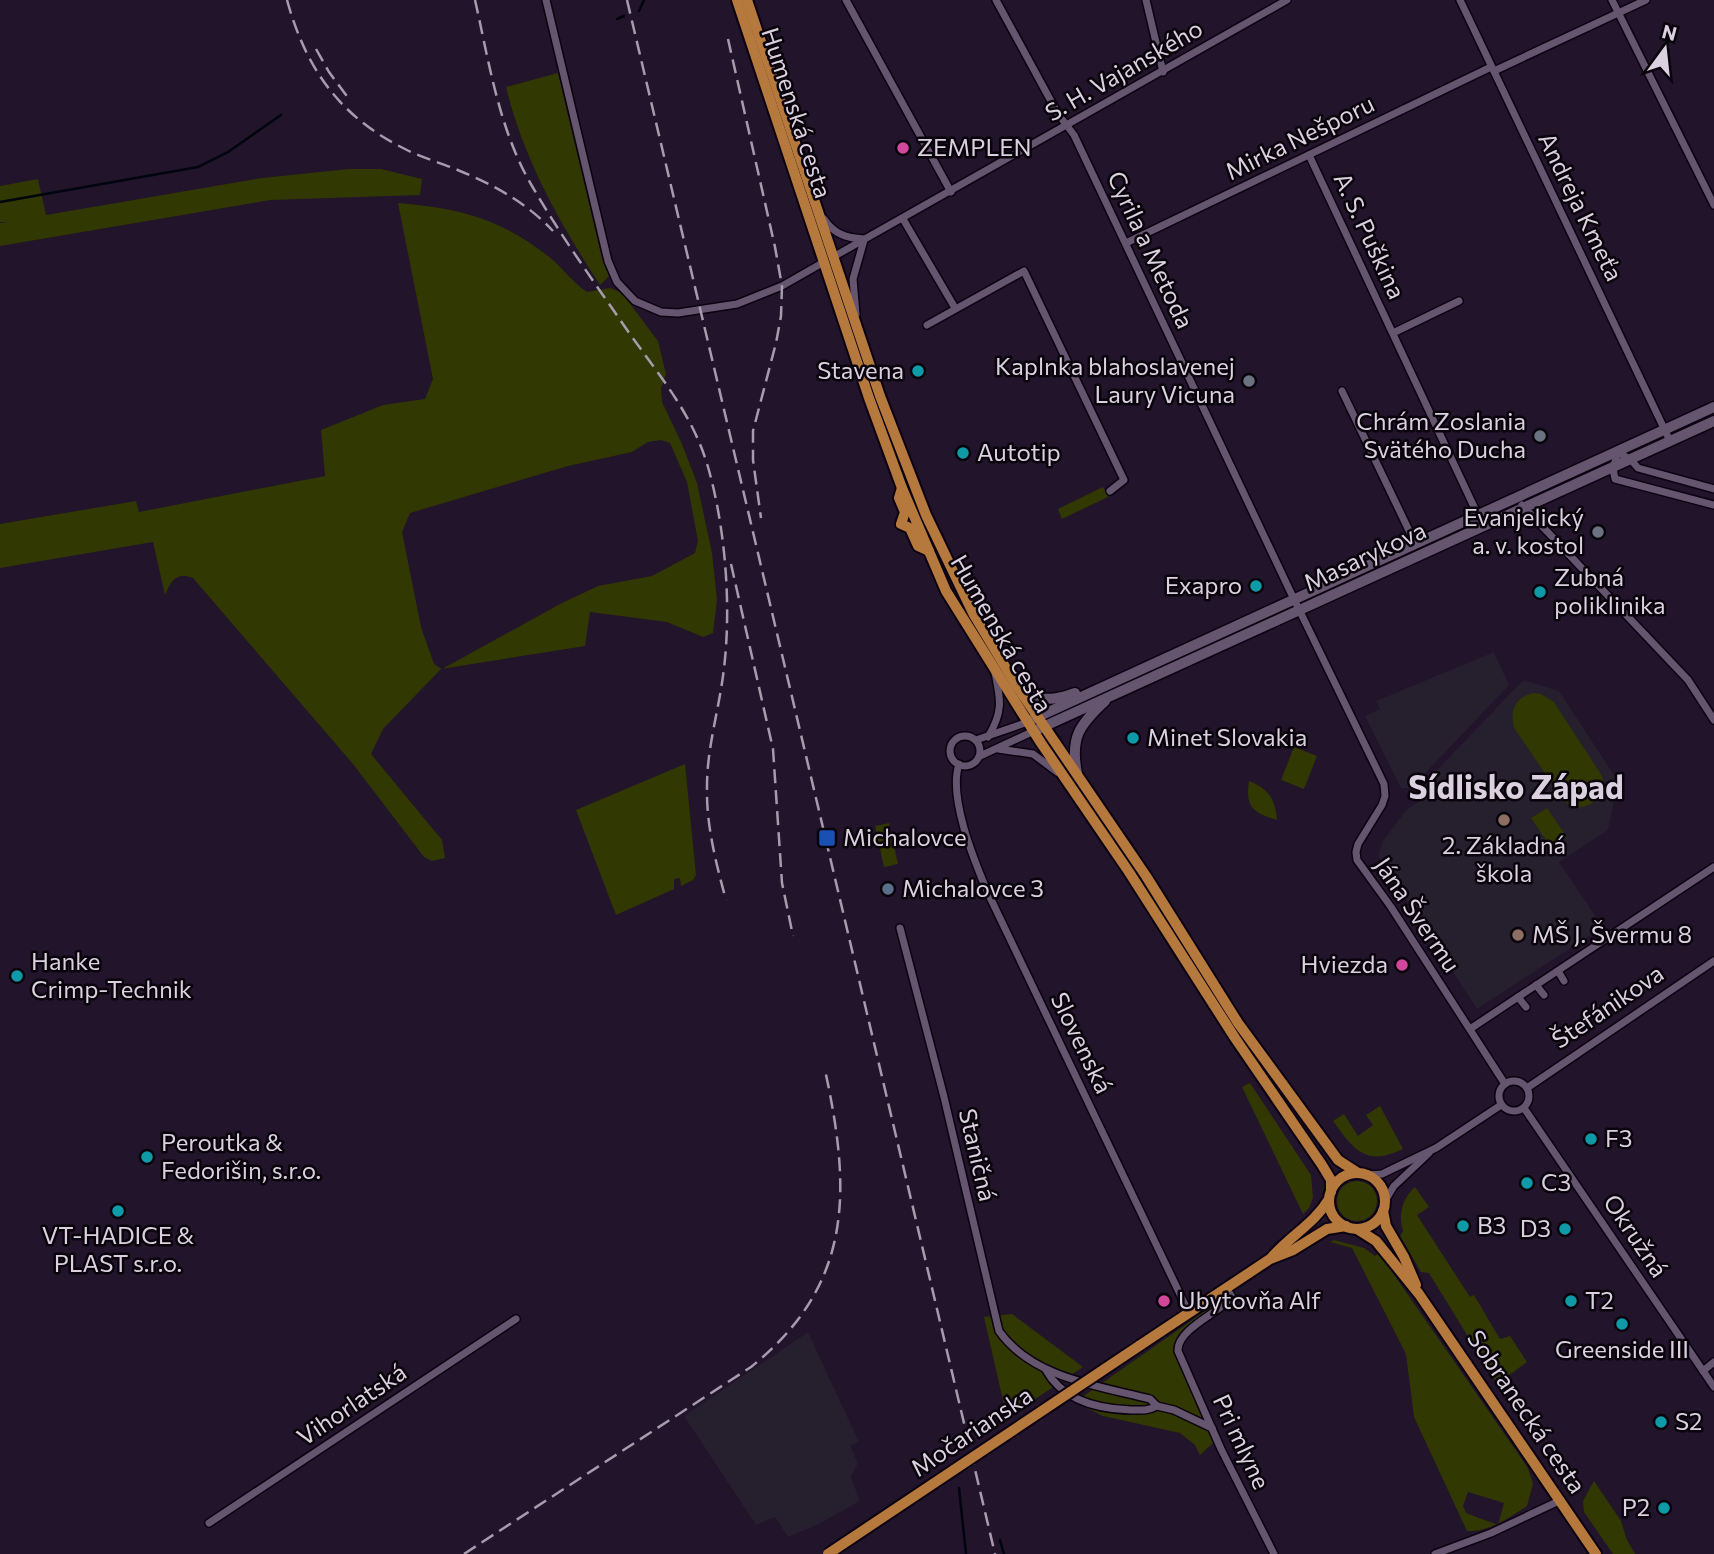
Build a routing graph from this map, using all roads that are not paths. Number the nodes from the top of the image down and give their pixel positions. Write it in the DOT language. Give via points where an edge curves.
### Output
graph roads {
  1 [pos="546,0"];
  2 [pos="737,0"];
  3 [pos="747,0"];
  4 [pos="846,0"];
  5 [pos="996,0"];
  6 [pos="1146,0"];
  7 [pos="1287,0"];
  8 [pos="1460,0"];
  9 [pos="1612,0"];
  10 [pos="1646,0"];
  11 [pos="1618,13"];
  12 [pos="1493,69"];
  13 [pos="1163,72"];
  14 [pos="1068,126"];
  15 [pos="1310,155"];
  16 [pos="951,191"];
  17 [pos="815,202"];
  18 [pos="1714,205"];
  19 [pos="903,219"];
  20 [pos="864,239"];
  21 [pos="1126,243"];
  22 [pos="828,260"];
  23 [pos="1459,301"];
  24 [pos="955,308"];
  25 [pos="927,325"];
  26 [pos="1393,333"];
  27 [pos="860,337"];
  28 [pos="1342,391"];
  29 [pos="1714,407"];
  30 [pos="1714,421"];
  31 [pos="1664,430"];
  32 [pos="1670,441"];
  33 [pos="1618,452"];
  34 [pos="1631,460"];
  35 [pos="1614,473"];
  36 [pos="1693,484"];
  37 [pos="1714,489"];
  38 [pos="1110,491"];
  39 [pos="1517,496"];
  40 [pos="1689,499"];
  41 [pos="1714,505"];
  42 [pos="1523,508"];
  43 [pos="1478,514"];
  44 [pos="1483,526"];
  45 [pos="1415,543"];
  46 [pos="1382,558"];
  47 [pos="1387,570"];
  48 [pos="1294,599"];
  49 [pos="1299,610"];
  50 [pos="994,669"];
  51 [pos="1016,685"];
  52 [pos="1099,688"];
  53 [pos="1113,694"];
  54 [pos="1714,720"];
  55 [pos="1036,724"];
  56 [pos="988,737"];
  57 [pos="976,740"];
  58 [pos="998,749"];
  59 [pos="980,756"];
  60 [pos="959,764"];
  61 [pos="1078,777"];
  62 [pos="1066,779"];
  63 [pos="1714,867"];
  64 [pos="900,928"];
  65 [pos="1600,943"];
  66 [pos="1607,952"];
  67 [pos="1579,957"];
  68 [pos="1714,961"];
  69 [pos="1585,966"];
  70 [pos="1558,971"];
  71 [pos="1564,981"];
  72 [pos="1536,985"];
  73 [pos="1544,995"];
  74 [pos="1518,997"];
  75 [pos="1526,1007"];
  76 [pos="1470,1030"];
  77 [pos="1505,1083"];
  78 [pos="1527,1088"];
  79 [pos="1501,1105"];
  80 [pos="1524,1108"];
  81 [pos="1436,1147"];
  82 [pos="1363,1174"];
  83 [pos="1330,1195"];
  84 [pos="1384,1206"];
  85 [pos="1351,1227"];
  86 [pos="1270,1259"];
  87 [pos="1226,1288"];
  88 [pos="1419,1294"];
  89 [pos="1189,1312"];
  90 [pos="516,1319"];
  91 [pos="1714,1362"];
  92 [pos="1045,1370"];
  93 [pos="1703,1371"];
  94 [pos="1714,1387"];
  95 [pos="1157,1406"];
  96 [pos="1212,1428"];
  97 [pos="1561,1500"];
  98 [pos="209,1523"];
  99 [pos="828,1554"];
  100 [pos="1273,1554"];
  101 [pos="1435,1554"];
  102 [pos="1596,1554"];
  1 -- 22 [label="street, S. H. Vajanského" via="608,261 617,282 635,301 661,312 678,313 737,304"];
  2 -- 22 [label="main road, Humenská cesta"];
  3 -- 17 [label="main road, Humenská cesta"];
  4 -- 16 [label="street"];
  5 -- 14 [label="street, Cyrila a Metoda"];
  6 -- 13 [label="street"];
  7 -- 13 [label="street, S. H. Vajanského"];
  8 -- 12 [label="street, Andreja Kmeťa"];
  9 -- 11 [label="street"];
  10 -- 11 [label="street, Mirka Nešporu"];
  11 -- 12 [label="street, Mirka Nešporu"];
  11 -- 18 [label="street"];
  12 -- 15 [label="street, Mirka Nešporu"];
  12 -- 31 [label="street, Andreja Kmeťa"];
  13 -- 14 [label="street, S. H. Vajanského"];
  14 -- 16 [label="street, S. H. Vajanského"];
  14 -- 21 [label="street, Cyrila a Metoda"];
  15 -- 21 [label="street, Mirka Nešporu"];
  15 -- 26 [label="street, A. S. Puškina"];
  16 -- 19 [label="street, S. H. Vajanského"];
  17 -- 20 [label="street" via="829,227"];
  17 -- 22 [label="main road, Humenská cesta"];
  19 -- 20 [label="street, S. H. Vajanského"];
  19 -- 24 [label="street"];
  20 -- 22 [label="street, S. H. Vajanského"];
  20 -- 27 [label="street" via="853,279"];
  21 -- 48 [label="street, Cyrila a Metoda"];
  22 -- 27 [label="main road, Humenská cesta"];
  22 -- 50 [label="main road, Humenská cesta" via="902,488 899,498 905,512 901,524 929,551 946,591"];
  23 -- 26 [label="street, A. S. Puškina"];
  24 -- 25 [label="street"];
  24 -- 38 [label="street" via="1024,271 1124,480"];
  26 -- 43 [label="street, A. S. Puškina"];
  27 -- 51 [label="main road, Humenská cesta" via="926,515 974,615"];
  28 -- 45 [label="street"];
  29 -- 31 [label="main road, Masarykova"];
  30 -- 32 [label="main road, Masarykova"];
  31 -- 32 [label="street, Andreja Kmeťa"];
  31 -- 33 [label="main road, Masarykova"];
  32 -- 34 [label="main road, Masarykova"];
  33 -- 34 [label="street"];
  33 -- 35 [label="street"];
  33 -- 39 [label="main road, Masarykova"];
  34 -- 35 [label="main road, Masarykova"];
  34 -- 36 [label="street" via="1638,468"];
  35 -- 40 [label="street"];
  35 -- 42 [label="main road, Masarykova" via="1595,475"];
  36 -- 37 [label="street"];
  36 -- 40 [label="street"];
  39 -- 42 [label="street"];
  39 -- 43 [label="main road, Masarykova"];
  40 -- 41 [label="street"];
  42 -- 44 [label="main road, Masarykova"];
  42 -- 54 [label="street" via="1688,680"];
  43 -- 44 [label="street, A. S. Puškina"];
  43 -- 45 [label="main road, Masarykova"];
  44 -- 47 [label="main road, Masarykova"];
  45 -- 46 [label="main road, Masarykova"];
  46 -- 47 [label="street"];
  46 -- 48 [label="main road, Masarykova"];
  47 -- 49 [label="main road, Masarykova"];
  48 -- 49 [label="street, Cyrila a Metoda"];
  48 -- 52 [label="main road, Masarykova"];
  49 -- 53 [label="main road, Masarykova"];
  49 -- 76 [label="street, Jána Švermu" via="1384,784 1385,796 1358,844 1357,860"];
  50 -- 55 [label="main road, Humenská cesta"];
  50 -- 56 [label="street" via="1000,709"];
  51 -- 52 [label="main road" via="1030,695 1051,700"];
  51 -- 55 [label="main road, Humenská cesta"];
  52 -- 55 [label="main road, Masarykova"];
  53 -- 55 [label="main road, Masarykova"];
  53 -- 61 [label="main road" via="1078,732 1074,756"];
  55 -- 56 [label="street"];
  55 -- 58 [label="street"];
  55 -- 61 [label="main road, Humenská cesta"];
  55 -- 62 [label="main road, Humenská cesta"];
  56 -- 57 [label="street"];
  57 -- 59 [label="street"];
  57 -- 60 [label="street" via="964,736 953,742 951,756"];
  58 -- 59 [label="street"];
  58 -- 62 [label="street" via="1033,754"];
  59 -- 60 [label="street" via="971,765"];
  60 -- 89 [label="street, Slovenská" via="956,785 970,848 987,891"];
  61 -- 82 [label="main road, Humenská cesta" via="1248,1038 1338,1160"];
  62 -- 83 [label="main road, Humenská cesta" via="1322,1165 1331,1181"];
  63 -- 65 [label="street"];
  64 -- 92 [label="street, Staničná" via="999,1331"];
  65 -- 66 [label="street"];
  65 -- 67 [label="street"];
  67 -- 69 [label="street"];
  67 -- 70 [label="street"];
  68 -- 78 [label="street, Štefánikova"];
  70 -- 71 [label="street"];
  70 -- 72 [label="street"];
  72 -- 73 [label="street"];
  72 -- 74 [label="street"];
  74 -- 75 [label="street"];
  74 -- 76 [label="street"];
  76 -- 77 [label="street, Jána Švermu"];
  77 -- 78 [label="street" via="1517,1081"];
  77 -- 79 [label="street" via="1499,1092"];
  78 -- 80 [label="street"];
  79 -- 80 [label="street" via="1512,1111"];
  79 -- 81 [label="street"];
  80 -- 93 [label="street, Okružná"];
  81 -- 82 [label="street" via="1382,1174"];
  81 -- 84 [label="street" via="1394,1186"];
  82 -- 83 [label="main road" via="1348,1174"];
  82 -- 84 [label="main road" via="1381,1186"];
  83 -- 85 [label="main road" via="1335,1217"];
  83 -- 86 [label="main road" via="1319,1216 1284,1242"];
  84 -- 85 [label="main road" via="1373,1224"];
  84 -- 88 [label="main road, Sobranecká cesta" via="1386,1226"];
  85 -- 86 [label="main road" via="1332,1227"];
  85 -- 88 [label="main road, Sobranecká cesta" via="1376,1241"];
  86 -- 87 [label="main road"];
  87 -- 89 [label="main road"];
  87 -- 96 [label="street, Pri mlyne" via="1232,1297 1187,1332 1178,1345"];
  88 -- 97 [label="main road, Sobranecká cesta"];
  89 -- 99 [label="main road, Močarianska, bridge"];
  90 -- 98 [label="street, Vihorlatská"];
  91 -- 93 [label="street"];
  92 -- 95 [label="street, Staničná" via="1150,1399"];
  92 -- 95 [label="street, Staničná" via="1064,1392 1088,1405 1149,1410"];
  93 -- 94 [label="street, Okružná"];
  95 -- 96 [label="street, Staničná"];
  96 -- 100 [label="street, Pri mlyne"];
  97 -- 101 [label="street"];
  97 -- 102 [label="main road, Sobranecká cesta"];
}
